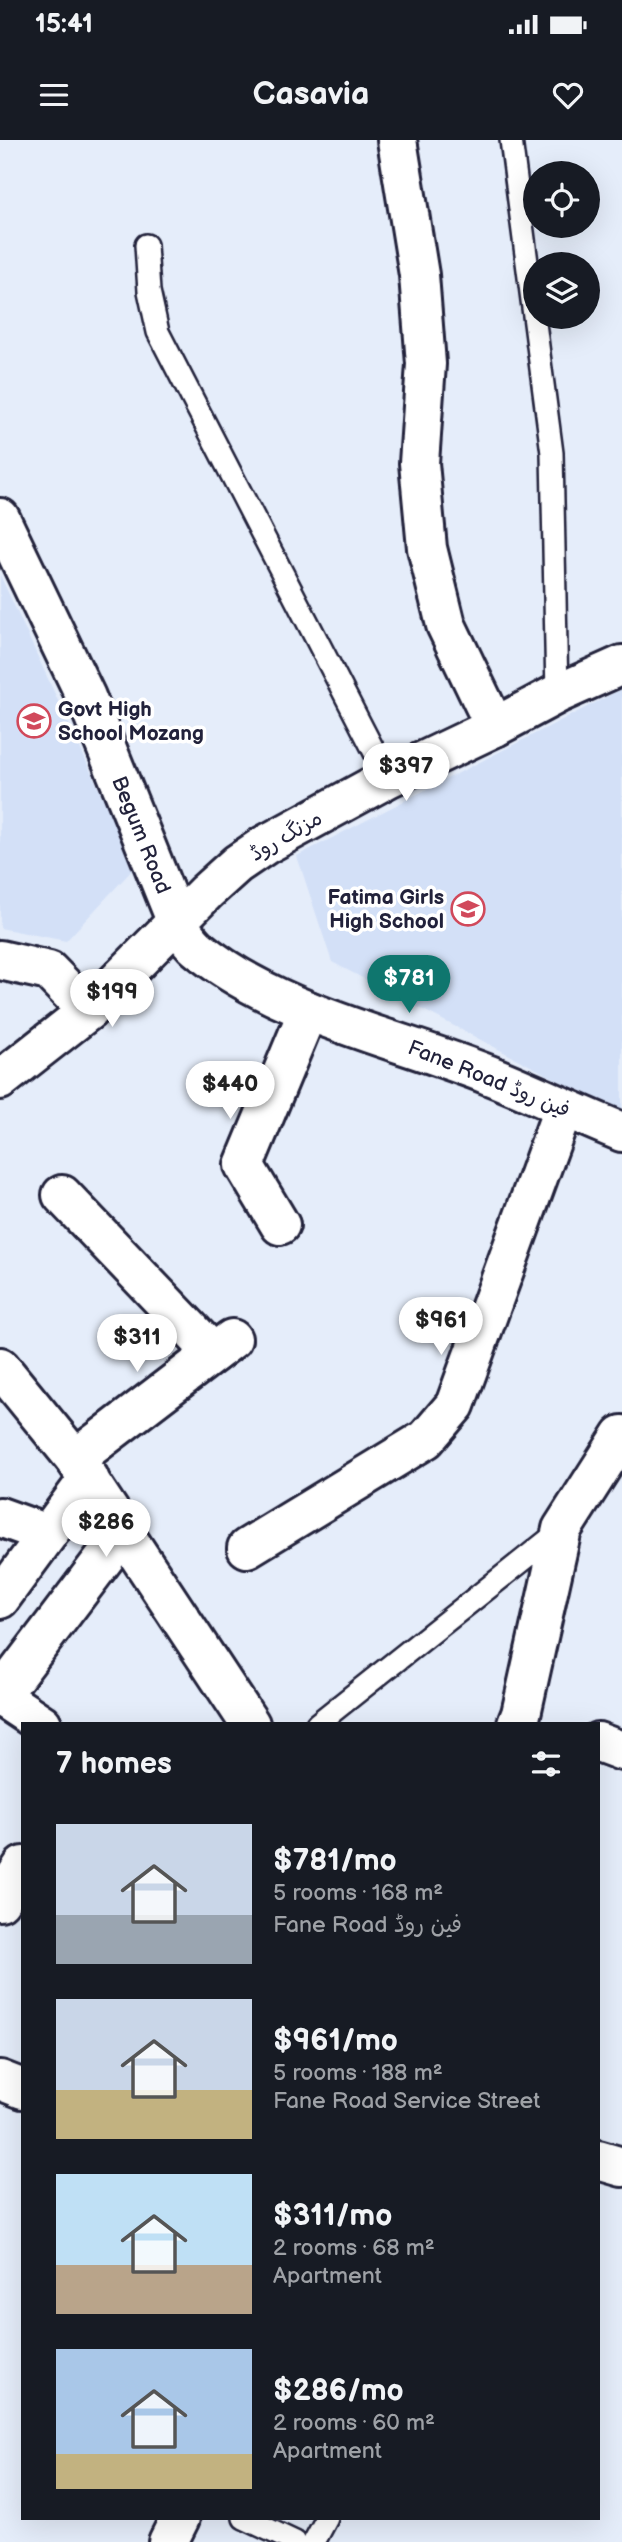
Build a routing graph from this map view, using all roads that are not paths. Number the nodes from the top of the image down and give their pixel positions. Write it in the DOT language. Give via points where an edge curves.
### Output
graph roads {
  1 [pos="397,140"];
  2 [pos="511,140"];
  3 [pos="146,245"];
  4 [pos="0,519"];
  5 [pos="622,664"];
  6 [pos="557,694"];
  7 [pos="495,727"];
  8 [pos="388,778"];
  9 [pos="177,923"];
  10 [pos="0,960"];
  11 [pos="88,1011"];
  12 [pos="308,1011"];
  13 [pos="0,1080"];
  14 [pos="563,1109"];
  15 [pos="622,1132"];
  16 [pos="62,1195"];
  17 [pos="280,1225"];
  18 [pos="0,1367"];
  19 [pos="622,1435"];
  20 [pos="82,1468"];
  21 [pos="0,1517"];
  22 [pos="562,1529"];
  23 [pos="124,1532"];
  24 [pos="47,1534"];
  25 [pos="247,1548"];
  26 [pos="0,1599"];
  27 [pos="0,1696"];
  28 [pos="528,1720"];
  29 [pos="40,1722"];
  30 [pos="249,1722"];
  31 [pos="320,1722"];
  32 [pos="600,1743"];
  33 [pos="622,1751"];
  34 [pos="21,1869"];
  35 [pos="0,1901"];
  36 [pos="0,2080"];
  37 [pos="21,2088"];
  38 [pos="600,2161"];
  39 [pos="622,2167"];
  40 [pos="179,2520"];
  41 [pos="248,2520"];
  42 [pos="326,2520"];
  43 [pos="168,2542"];
  44 [pos="295,2542"];
  45 [pos="314,2542"];
  1 -- 7 [label="street" via="419,275 426,364 419,463 427,548 446,625"];
  2 -- 6 [label="lane" via="552,453"];
  3 -- 8 [label="lane" via="158,332"];
  4 -- 9 [label="street, Begum Road" via="86,697"];
  5 -- 6 [label="street, مزنگ روڈ"];
  6 -- 7 [label="street, مزنگ روڈ"];
  7 -- 8 [label="street, مزنگ روڈ"];
  8 -- 9 [label="street, مزنگ روڈ" via="237,864"];
  9 -- 11 [label="street, مزنگ روڈ"];
  9 -- 12 [label="street, Fane Road فین روڈ" via="195,946 237,976"];
  10 -- 11 [label="street" via="49,971"];
  11 -- 13 [label="street, مزنگ روڈ"];
  12 -- 14 [label="street, Fane Road فین روڈ" via="489,1075"];
  12 -- 17 [label="street" via="244,1165"];
  14 -- 15 [label="street, Fane Road فین روڈ"];
  14 -- 25 [label="street" via="455,1405 426,1439"];
  16 -- 20 [label="street" via="223,1345"];
  18 -- 20 [label="street"];
  19 -- 22 [label="street"];
  20 -- 23 [label="street"];
  20 -- 24 [label="street"];
  21 -- 24 [label="street"];
  22 -- 28 [label="street"];
  22 -- 31 [label="lane"];
  23 -- 27 [label="street"];
  23 -- 30 [label="street"];
  24 -- 26 [label="street"];
  27 -- 29 [label="street"];
  32 -- 33 [label="street"];
  34 -- 35 [label="street"];
  36 -- 37 [label="street"];
  38 -- 39 [label="street"];
  40 -- 43 [label="street"];
  41 -- 44 [label="lane"];
  42 -- 45 [label="lane"];
}
